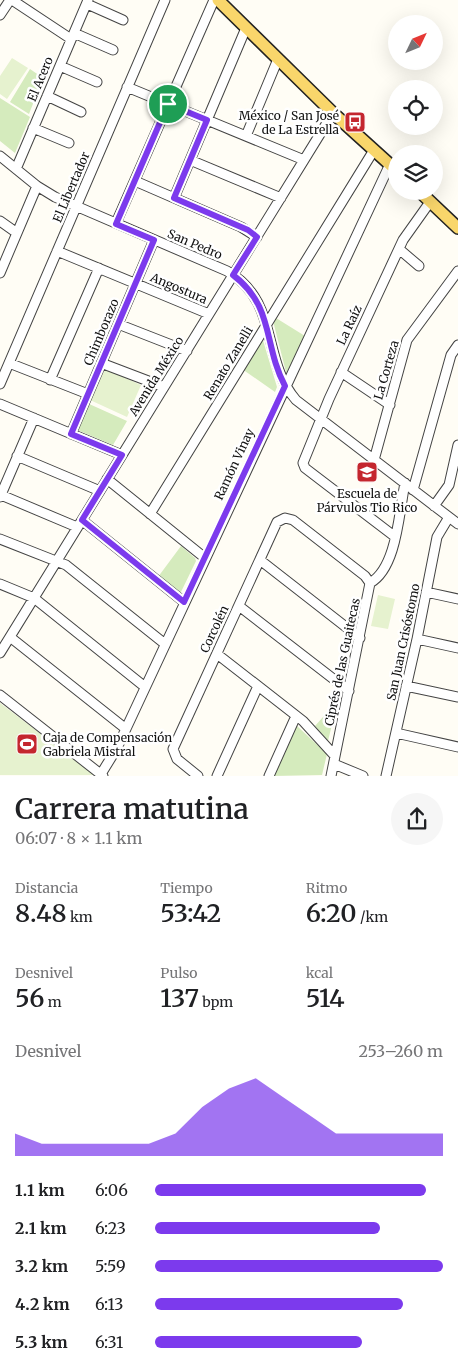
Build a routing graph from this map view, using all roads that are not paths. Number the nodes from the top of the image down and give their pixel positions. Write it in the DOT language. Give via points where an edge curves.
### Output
graph roads {
  1 [pos="11,0"];
  2 [pos="165,0"];
  3 [pos="214,0"];
  4 [pos="218,0"];
  5 [pos="87,2"];
  6 [pos="0,15"];
  7 [pos="122,20"];
  8 [pos="246,28"];
  9 [pos="72,36"];
  10 [pos="114,50"];
  11 [pos="278,59"];
  12 [pos="60,66"];
  13 [pos="97,82"];
  14 [pos="127,87"];
  15 [pos="47,96"];
  16 [pos="168,104"];
  17 [pos="81,112"];
  18 [pos="333,113"];
  19 [pos="207,120"];
  20 [pos="33,128"];
  21 [pos="246,136"];
  22 [pos="69,143"];
  23 [pos="374,150"];
  24 [pos="0,156"];
  25 [pos="190,160"];
  26 [pos="304,160"];
  27 [pos="388,163"];
  28 [pos="16,169"];
  29 [pos="388,177"];
  30 [pos="135,181"];
  31 [pos="37,186"];
  32 [pos="174,198"];
  33 [pos="281,198"];
  34 [pos="430,202"];
  35 [pos="76,206"];
  36 [pos="0,221"];
  37 [pos="116,224"];
  38 [pos="458,228"];
  39 [pos="17,233"];
  40 [pos="257,237"];
  41 [pos="154,240"];
  42 [pos="399,249"];
  43 [pos="57,251"];
  44 [pos="420,266"];
  45 [pos="99,268"];
  46 [pos="1,269"];
  47 [pos="458,271"];
  48 [pos="233,275"];
  49 [pos="135,283"];
  50 [pos="209,314"];
  51 [pos="118,324"];
  52 [pos="266,324"];
  53 [pos="458,345"];
  54 [pos="186,351"];
  55 [pos="101,362"];
  56 [pos="9,363"];
  57 [pos="341,372"];
  58 [pos="50,380"];
  59 [pos="0,384"];
  60 [pos="285,386"];
  61 [pos="164,387"];
  62 [pos="88,394"];
  63 [pos="0,404"];
  64 [pos="390,405"];
  65 [pos="34,418"];
  66 [pos="320,419"];
  67 [pos="71,434"];
  68 [pos="458,445"];
  69 [pos="122,455"];
  70 [pos="17,456"];
  71 [pos="374,460"];
  72 [pos="107,479"];
  73 [pos="405,483"];
  74 [pos="413,490"];
  75 [pos="100,492"];
  76 [pos="0,496"];
  77 [pos="434,506"];
  78 [pos="150,514"];
  79 [pos="450,517"];
  80 [pos="80,524"];
  81 [pos="458,524"];
  82 [pos="394,536"];
  83 [pos="0,539"];
  84 [pos="205,558"];
  85 [pos="260,560"];
  86 [pos="56,563"];
  87 [pos="370,583"];
  88 [pos="0,584"];
  89 [pos="426,592"];
  90 [pos="34,598"];
  91 [pos="458,599"];
  92 [pos="184,602"];
  93 [pos="238,606"];
  94 [pos="10,637"];
  95 [pos="360,638"];
  96 [pos="417,639"];
  97 [pos="165,644"];
  98 [pos="458,648"];
  99 [pos="0,653"];
  100 [pos="217,654"];
  101 [pos="258,686"];
  102 [pos="406,686"];
  103 [pos="145,687"];
  104 [pos="349,691"];
  105 [pos="0,695"];
  106 [pos="458,697"];
  107 [pos="296,716"];
  108 [pos="126,729"];
  109 [pos="396,733"];
  110 [pos="458,747"];
  111 [pos="334,760"];
  112 [pos="102,775"];
  113 [pos="198,776"];
  114 [pos="217,776"];
  115 [pos="269,776"];
  116 [pos="331,776"];
  117 [pos="363,776"];
  118 [pos="386,776"];
  1 -- 6 [label="street"];
  1 -- 9 [label="street"];
  2 -- 14 [label="street, El Libertador"];
  3 -- 16 [label="street"];
  4 -- 8 [label="main road"];
  5 -- 7 [label="street"];
  5 -- 9 [label="street, El Acero"];
  8 -- 11 [label="main road"];
  8 -- 19 [label="street"];
  9 -- 10 [label="street"];
  9 -- 12 [label="street, El Acero"];
  11 -- 18 [label="main road"];
  11 -- 21 [label="street"];
  12 -- 13 [label="street"];
  12 -- 15 [label="street, El Acero"];
  14 -- 16 [label="street"];
  14 -- 35 [label="street, El Libertador"];
  15 -- 17 [label="street"];
  15 -- 20 [label="street, El Acero"];
  16 -- 19 [label="street"];
  16 -- 30 [label="street"];
  18 -- 23 [label="main road"];
  18 -- 26 [label="street, Avenida México"];
  19 -- 21 [label="street"];
  19 -- 25 [label="street"];
  20 -- 22 [label="street"];
  20 -- 28 [label="street, El Acero"];
  21 -- 26 [label="street"];
  23 -- 27 [label="main road"];
  23 -- 52 [label="street, Renato Zanelli"];
  24 -- 28 [label="street, San Pedro"];
  25 -- 32 [label="street"];
  25 -- 33 [label="street"];
  26 -- 33 [label="street, Avenida México"];
  28 -- 31 [label="street, San Pedro"];
  29 -- 60 [label="street, Ramón Vinay"];
  30 -- 32 [label="street"];
  30 -- 37 [label="street"];
  31 -- 35 [label="street, San Pedro"];
  31 -- 39 [label="street"];
  32 -- 40 [label="street" via="248,230"];
  33 -- 40 [label="street, Avenida México"];
  34 -- 38 [label="main road"];
  34 -- 42 [label="street, La Raíz"];
  35 -- 37 [label="street, San Pedro"];
  35 -- 43 [label="street, El Libertador"];
  36 -- 39 [label="street"];
  37 -- 41 [label="street, San Pedro"];
  39 -- 46 [label="street"];
  40 -- 48 [label="street, Avenida México"];
  41 -- 48 [label="street, San Pedro"];
  41 -- 49 [label="street, Chimborazo"];
  42 -- 44 [label="street"];
  42 -- 57 [label="street, La Raíz"];
  43 -- 45 [label="street, Angostura"];
  43 -- 56 [label="street, El Libertador"];
  45 -- 49 [label="street, Angostura"];
  45 -- 58 [label="street"];
  47 -- 64 [label="street, La Corteza" via="407,340"];
  48 -- 50 [label="street, Avenida México"];
  48 -- 52 [label="street, San Pedro" via="257,299"];
  49 -- 50 [label="street, Angostura"];
  49 -- 51 [label="street, Chimborazo"];
  50 -- 54 [label="street, Avenida México"];
  51 -- 54 [label="street"];
  51 -- 55 [label="street, Chimborazo"];
  52 -- 60 [label="street, San Pedro"];
  52 -- 78 [label="street, Renato Zanelli"];
  53 -- 74 [label="street" via="451,355"];
  54 -- 61 [label="street, Avenida México"];
  55 -- 61 [label="street"];
  55 -- 62 [label="street, Chimborazo"];
  56 -- 58 [label="street"];
  56 -- 59 [label="street, El Libertador"];
  57 -- 64 [label="street"];
  57 -- 66 [label="street, La Raíz"];
  58 -- 62 [label="street"];
  60 -- 66 [label="street, San Pedro" via="296,400"];
  60 -- 84 [label="street, Ramón Vinay"];
  61 -- 69 [label="street, Avenida México"];
  62 -- 67 [label="street, Chimborazo"];
  63 -- 65 [label="street"];
  64 -- 71 [label="street, La Corteza"];
  65 -- 67 [label="street"];
  65 -- 70 [label="street"];
  66 -- 71 [label="street, San Pedro"];
  66 -- 82 [label="street, La Raíz" via="303,465"];
  67 -- 69 [label="street"];
  68 -- 77 [label="street" via="449,485"];
  69 -- 72 [label="street, Avenida México"];
  70 -- 75 [label="street"];
  70 -- 76 [label="street"];
  71 -- 73 [label="street, San Pedro"];
  72 -- 75 [label="street, Avenida México"];
  72 -- 78 [label="street"];
  73 -- 74 [label="street, San Pedro"];
  73 -- 82 [label="street"];
  74 -- 77 [label="street, San Pedro"];
  75 -- 80 [label="street, Avenida México"];
  76 -- 80 [label="street"];
  77 -- 79 [label="street, San Pedro"];
  78 -- 84 [label="street"];
  79 -- 81 [label="street, San Pedro"];
  79 -- 89 [label="street, San Juan Crisóstomo" via="437,537"];
  80 -- 86 [label="street, Avenida México"];
  80 -- 92 [label="street"];
  82 -- 87 [label="street, Ciprés de las Guaitecas" via="390,560 383,573"];
  83 -- 86 [label="street"];
  84 -- 92 [label="street, Ramón Vinay"];
  85 -- 87 [label="street, Corcolén" via="276,525 282,518 292,520"];
  85 -- 93 [label="street, Corcolén"];
  85 -- 95 [label="street"];
  86 -- 90 [label="street, Avenida México"];
  86 -- 97 [label="street" via="66,565"];
  87 -- 95 [label="street, Ciprés de las Guaitecas"];
  88 -- 90 [label="street"];
  89 -- 91 [label="street"];
  89 -- 96 [label="street, San Juan Crisóstomo"];
  90 -- 94 [label="street, Avenida México"];
  90 -- 103 [label="street"];
  92 -- 97 [label="street, Ramón Vinay"];
  93 -- 100 [label="street, Corcolén"];
  93 -- 104 [label="street"];
  94 -- 99 [label="street, Avenida México"];
  94 -- 108 [label="street"];
  95 -- 104 [label="street, Ciprés de las Guaitecas"];
  96 -- 98 [label="street"];
  96 -- 102 [label="street, San Juan Crisóstomo"];
  97 -- 103 [label="street, Ramón Vinay"];
  100 -- 101 [label="street"];
  100 -- 113 [label="street, Corcolén" via="175,746 177,759"];
  101 -- 107 [label="street"];
  101 -- 114 [label="street"];
  102 -- 106 [label="street"];
  102 -- 109 [label="street, San Juan Crisóstomo"];
  103 -- 108 [label="street, Ramón Vinay"];
  104 -- 111 [label="street, Ciprés de las Guaitecas"];
  105 -- 112 [label="street"];
  107 -- 111 [label="street" via="314,732"];
  107 -- 115 [label="street"];
  108 -- 112 [label="street, Ramón Vinay"];
  109 -- 110 [label="street"];
  109 -- 118 [label="street, San Juan Crisóstomo"];
  111 -- 116 [label="street, Ciprés de las Guaitecas"];
  111 -- 117 [label="street"];
}
